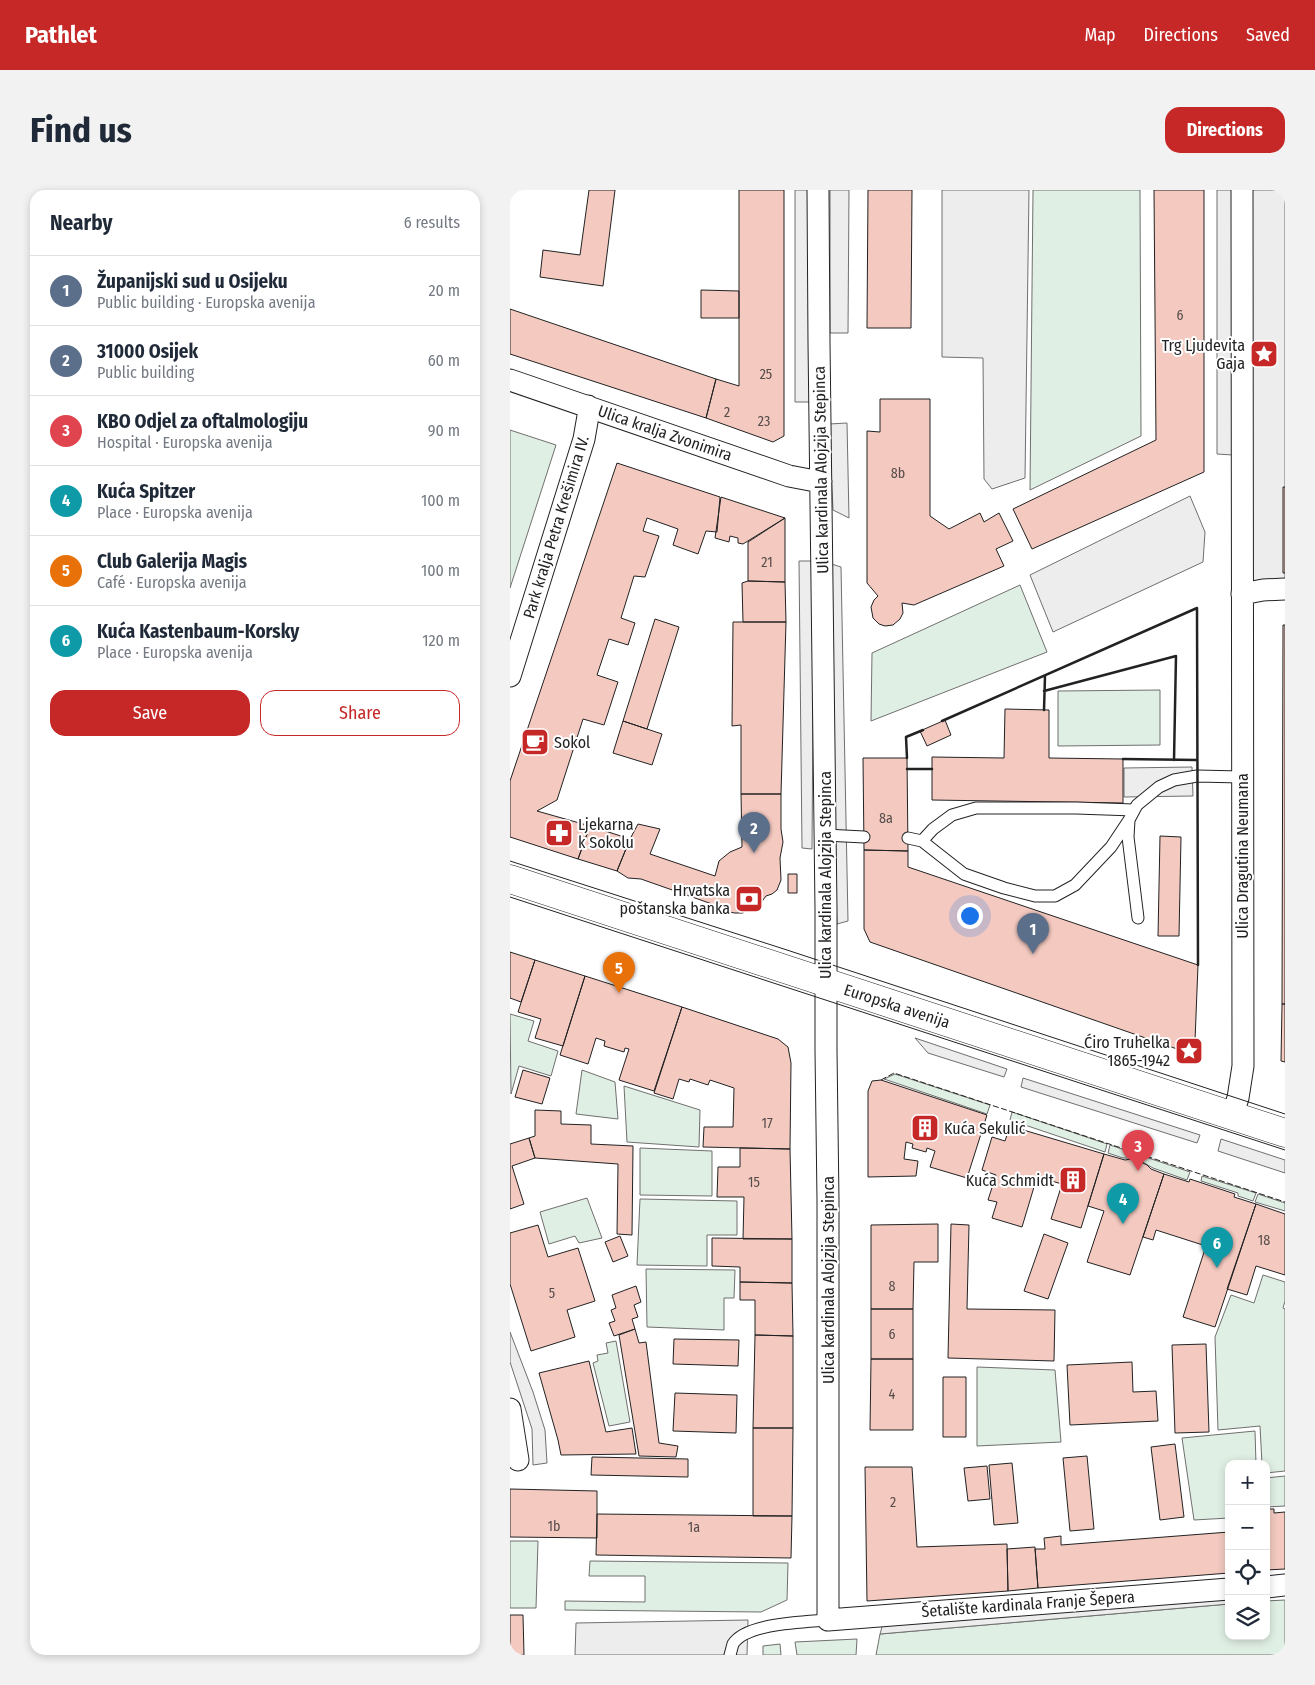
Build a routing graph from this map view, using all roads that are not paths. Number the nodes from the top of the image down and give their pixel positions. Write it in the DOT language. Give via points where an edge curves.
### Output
graph roads {
  1 [pos="818,190"];
  2 [pos="1242,190"];
  3 [pos="510,380"];
  4 [pos="588,406"];
  5 [pos="821,481"];
  6 [pos="1285,589"];
  7 [pos="1242,594"];
  8 [pos="510,676"];
  9 [pos="1241,777"];
  10 [pos="1132,815"];
  11 [pos="825,835"];
  12 [pos="864,837"];
  13 [pos="908,838"];
  14 [pos="922,841"];
  15 [pos="510,879"];
  16 [pos="1138,918"];
  17 [pos="826,983"];
  18 [pos="1232,1116"];
  19 [pos="1285,1133"];
  20 [pos="510,1409"];
  21 [pos="518,1460"];
  22 [pos="1285,1585"];
  23 [pos="1270,1587"];
  24 [pos="1225,1590"];
  25 [pos="828,1620"];
  26 [pos="730,1655"];
  1 -- 5 [label="street, Ulica kardinala Alojzija Stepinca"];
  2 -- 7 [label="street"];
  3 -- 4 [label="street, Ulica kralja Zvonimira"];
  4 -- 5 [label="street, Ulica kralja Zvonimira" via="789,476"];
  4 -- 8 [label="street, Park kralja Petra Krešimira IV." via="584,439"];
  5 -- 11 [label="street, Ulica kardinala Alojzija Stepinca"];
  6 -- 7 [label="street"];
  7 -- 9 [label="street, Ulica Dragutina Neumana"];
  9 -- 10 [label="lane" via="1197,776 1174,780 1159,786 1137,805"];
  9 -- 18 [label="street, Ulica Dragutina Neumana" via="1243,1066"];
  10 -- 14 [label="lane" via="976,808 952,815"];
  10 -- 14 [label="lane" via="1111,847 1075,885 1055,896 1035,896 964,874"];
  10 -- 16 [label="lane" via="1128,837"];
  11 -- 12 [label="lane"];
  11 -- 17 [label="street, Ulica kardinala Alojzija Stepinca"];
  13 -- 14 [label="lane"];
  15 -- 17 [label="street, Europska avenija"];
  17 -- 18 [label="street, Europska avenija"];
  17 -- 25 [label="street, Ulica kardinala Alojzija Stepinca"];
  18 -- 19 [label="street, Europska avenija"];
  20 -- 21 [label="street"];
  22 -- 23 [label="street"];
  24 -- 25 [label="street, Šetalište kardinala Franje Šepera"];
  25 -- 26 [label="lane" via="754,1630 734,1643"];
}
